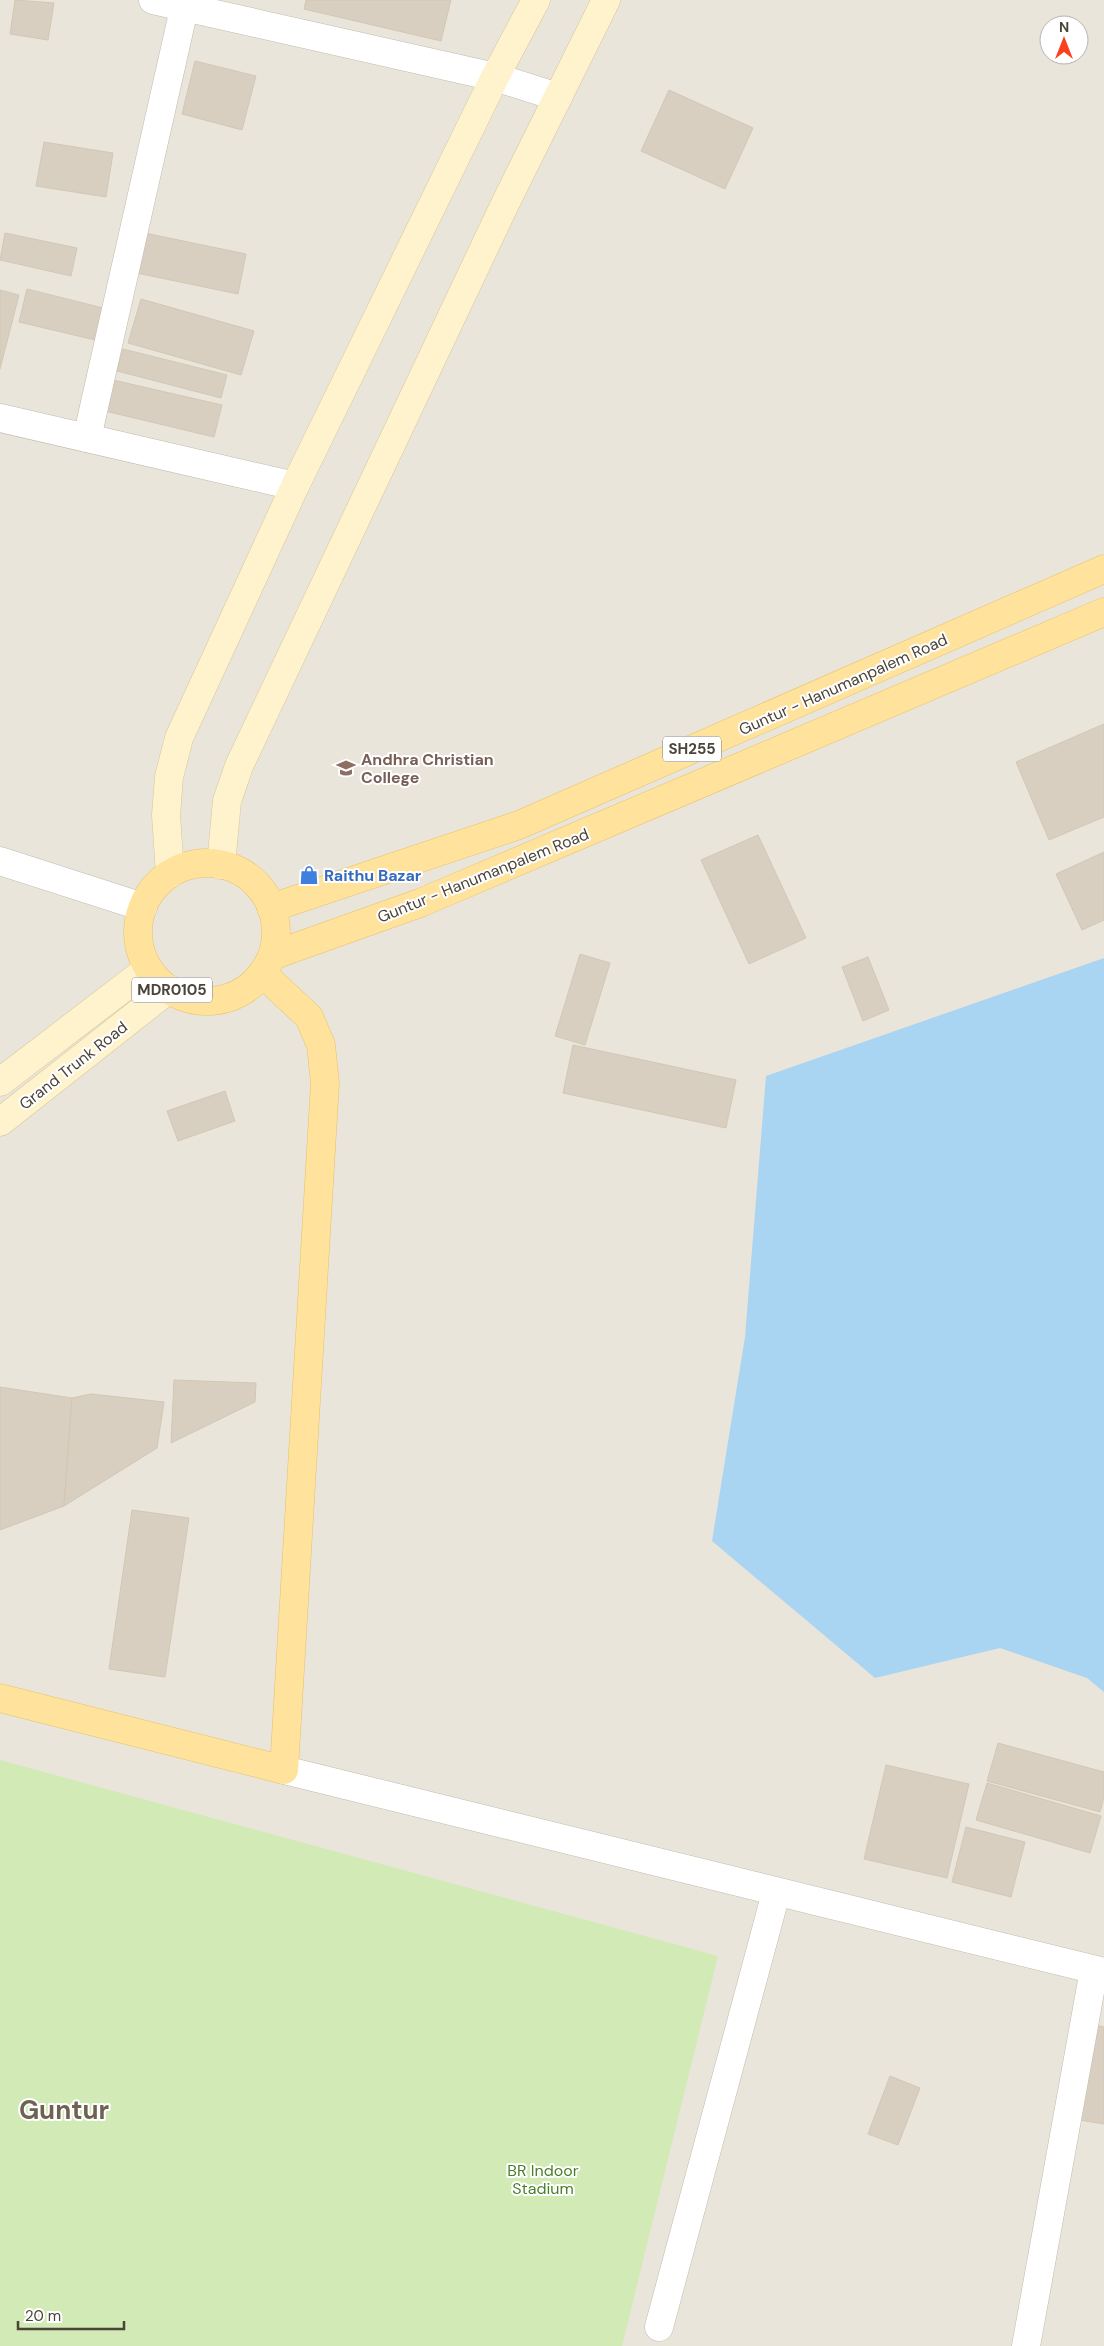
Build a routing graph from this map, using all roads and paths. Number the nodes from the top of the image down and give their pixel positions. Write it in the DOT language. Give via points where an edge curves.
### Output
graph roads {
  1 [pos="152,0"];
  2 [pos="536,0"];
  3 [pos="606,0"];
  4 [pos="185,3"];
  5 [pos="495,77"];
  6 [pos="558,97"];
  7 [pos="0,418"];
  8 [pos="86,438"];
  9 [pos="295,486"];
  10 [pos="1104,569"];
  11 [pos="1104,612"];
  12 [pos="0,861"];
  13 [pos="221,865"];
  14 [pos="170,874"];
  15 [pos="142,907"];
  16 [pos="272,908"];
  17 [pos="268,964"];
  18 [pos="148,969"];
  19 [pos="169,989"];
  20 [pos="0,1082"];
  21 [pos="0,1122"];
  22 [pos="0,1698"];
  23 [pos="284,1770"];
  24 [pos="776,1893"];
  25 [pos="1099,1971"];
  26 [pos="659,2327"];
  27 [pos="1026,2346"];
  1 -- 4 [label="street"];
  2 -- 5 [label="main road"];
  3 -- 6 [label="main road"];
  4 -- 5 [label="street"];
  4 -- 8 [label="street"];
  5 -- 6 [label="street"];
  5 -- 9 [label="main road"];
  6 -- 13 [label="main road" via="239,766 227,800"];
  7 -- 8 [label="street"];
  8 -- 9 [label="street"];
  9 -- 14 [label="main road" via="179,738 169,777 166,815"];
  10 -- 16 [label="main road, Guntur - Hanumanpalem Road / SH255" via="519,824"];
  11 -- 17 [label="main road, Guntur - Hanumanpalem Road / SH255" via="420,903"];
  12 -- 15 [label="street"];
  13 -- 14 [label="main road, MDR0105" via="202,863"];
  13 -- 16 [label="main road, MDR0105" via="243,873 260,888"];
  14 -- 15 [label="main road, MDR0105" via="153,888"];
  15 -- 18 [label="main road, MDR0105" via="138,928 140,949"];
  16 -- 17 [label="main road, MDR0105" via="276,930"];
  17 -- 19 [label="main road, MDR0105" via="247,988 227,998 204,1001 183,997"];
  17 -- 23 [label="main road" via="309,1017 321,1045 325,1083"];
  18 -- 19 [label="main road, MDR0105"];
  18 -- 20 [label="main road, MDR0105"];
  19 -- 21 [label="main road, Grand Trunk Road / MDR0105"];
  22 -- 23 [label="main road"];
  23 -- 24 [label="street"];
  24 -- 25 [label="street"];
  24 -- 26 [label="street"];
  25 -- 27 [label="street"];
}
